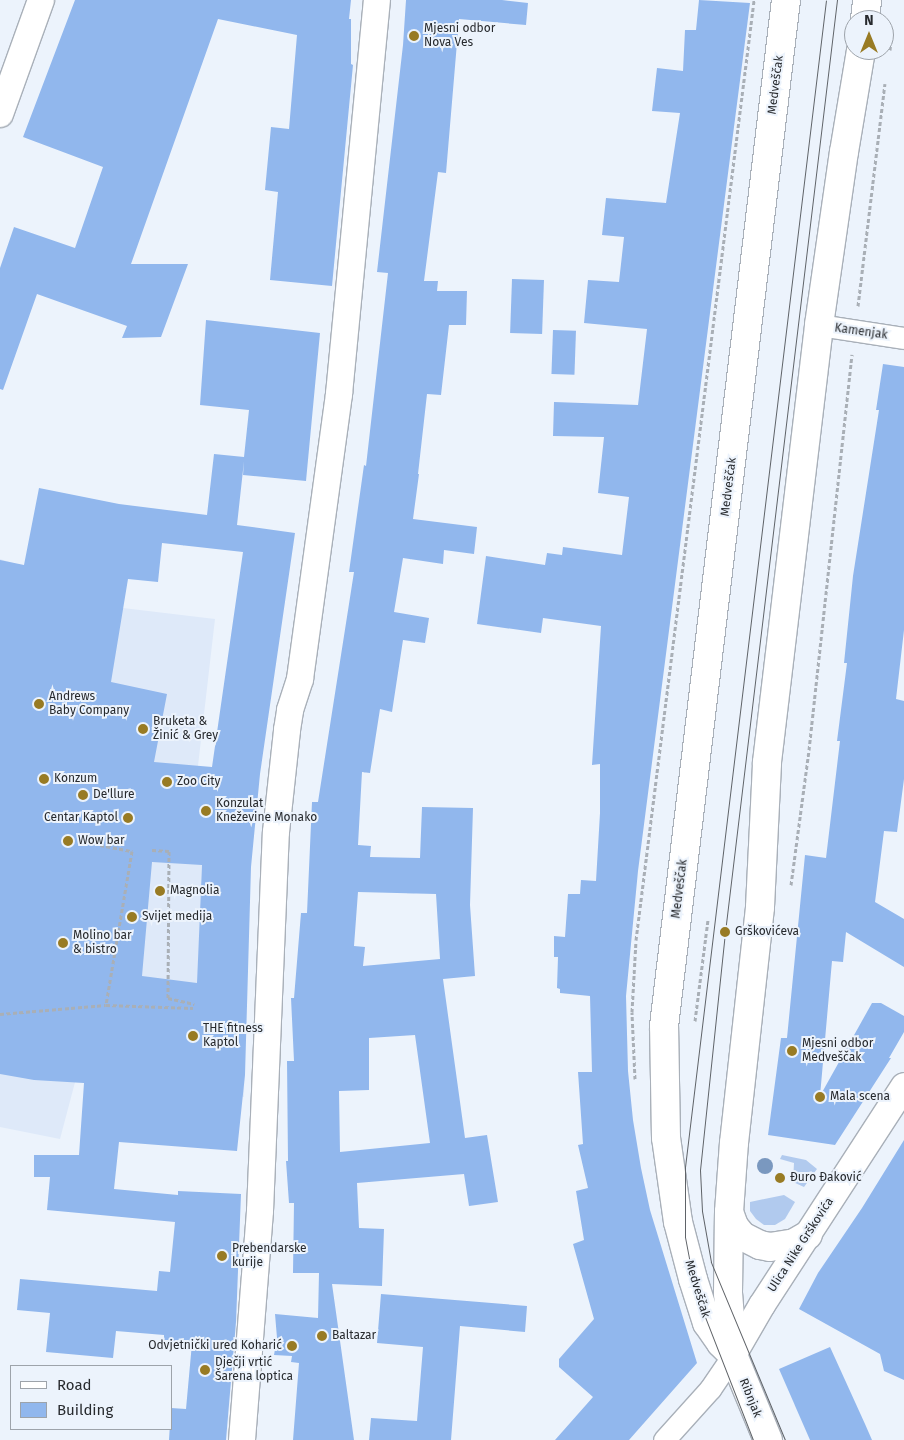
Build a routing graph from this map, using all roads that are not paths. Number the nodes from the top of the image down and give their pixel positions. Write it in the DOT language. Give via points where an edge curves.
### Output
graph roads {
  1 [pos="41,0"];
  2 [pos="377,0"];
  3 [pos="786,0"];
  4 [pos="859,60"];
  5 [pos="0,114"];
  6 [pos="819,326"];
  7 [pos="904,338"];
  8 [pos="904,1086"];
  9 [pos="729,1212"];
  10 [pos="808,1235"];
  11 [pos="733,1355"];
  12 [pos="242,1440"];
  13 [pos="664,1440"];
  14 [pos="768,1440"];
  1 -- 5 [label="street"];
  2 -- 12 [label="street" via="340,385 300,680 287,730 276,832 260,1210"];
  3 -- 11 [label="main road, Medveščak" via="664,1026 666,1138 678,1222 707,1323"];
  4 -- 6 [label="main road, Medveščak"];
  6 -- 7 [label="street, Kamenjak"];
  6 -- 9 [label="main road, Medveščak" via="767,762 760,907"];
  8 -- 10 [label="street, Ulica Nike Grškovića"];
  9 -- 10 [label="main road" via="742,1236 760,1245 794,1243"];
  9 -- 11 [label="main road, Medveščak" via="729,1310"];
  10 -- 11 [label="street, Ulica Nike Grškovića"];
  11 -- 13 [label="street" via="710,1389"];
  11 -- 14 [label="main road, Ribnjak"];
}
